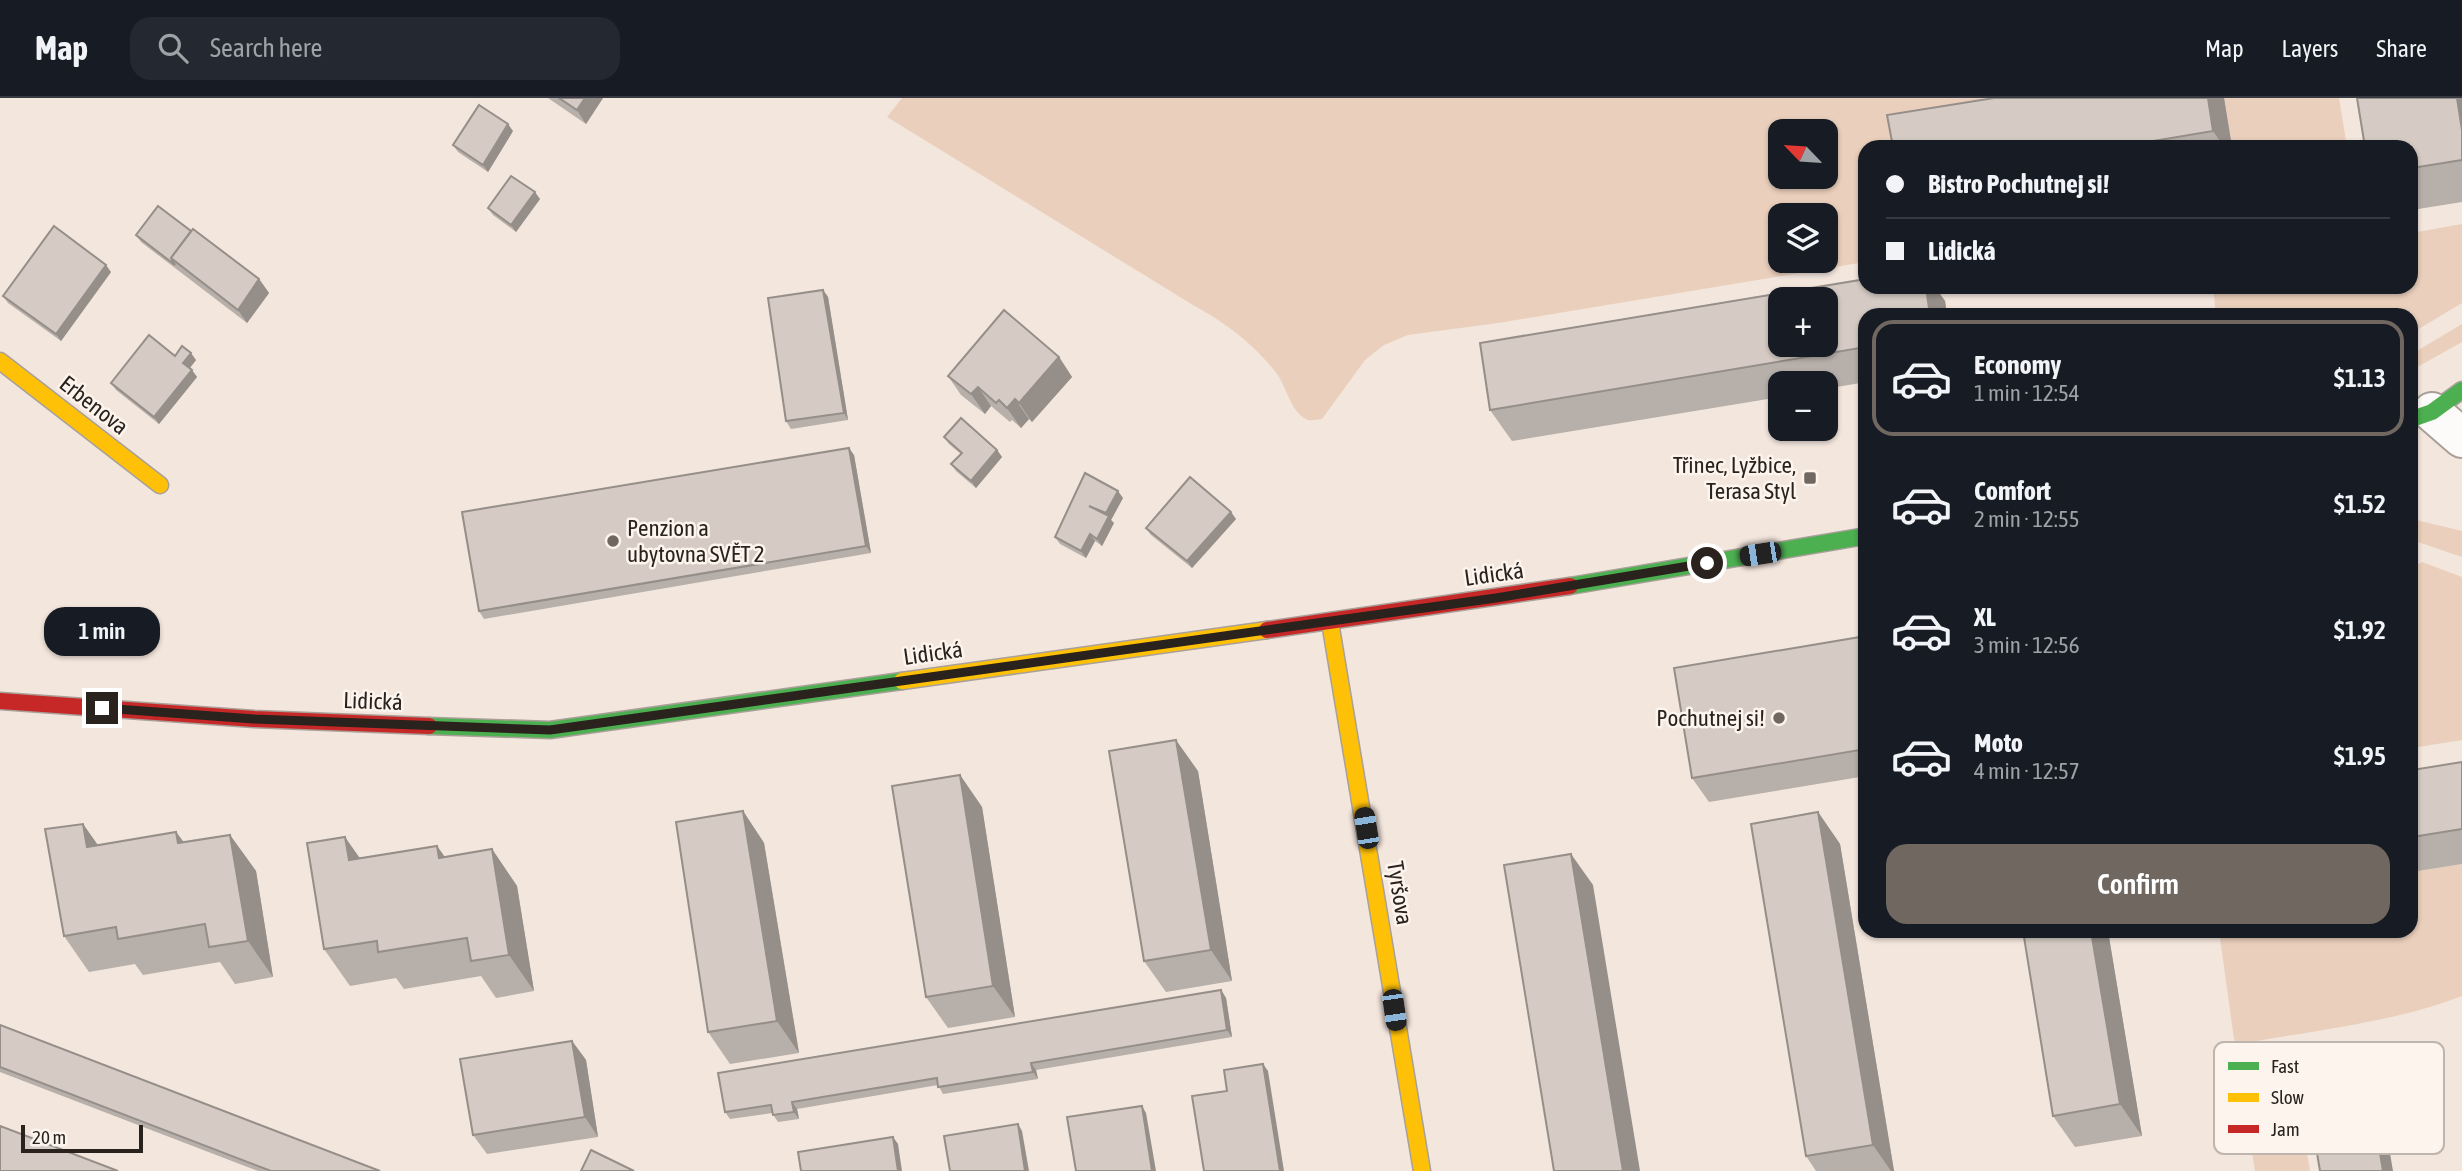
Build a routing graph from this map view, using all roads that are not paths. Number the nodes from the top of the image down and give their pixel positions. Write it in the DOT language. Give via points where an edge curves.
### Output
graph roads {
  1 [pos="0,361"];
  2 [pos="2435,407"];
  3 [pos="2462,438"];
  4 [pos="160,485"];
  5 [pos="1858,537"];
  6 [pos="1330,622"];
  7 [pos="0,701"];
  8 [pos="1422,1171"];
  1 -- 4 [label="street, Erbenova"];
  2 -- 3 [label="street"];
  5 -- 6 [label="street, Lidická"];
  6 -- 7 [label="street, Lidická" via="550,730 254,719"];
  6 -- 8 [label="street, Tyršova"];
}
